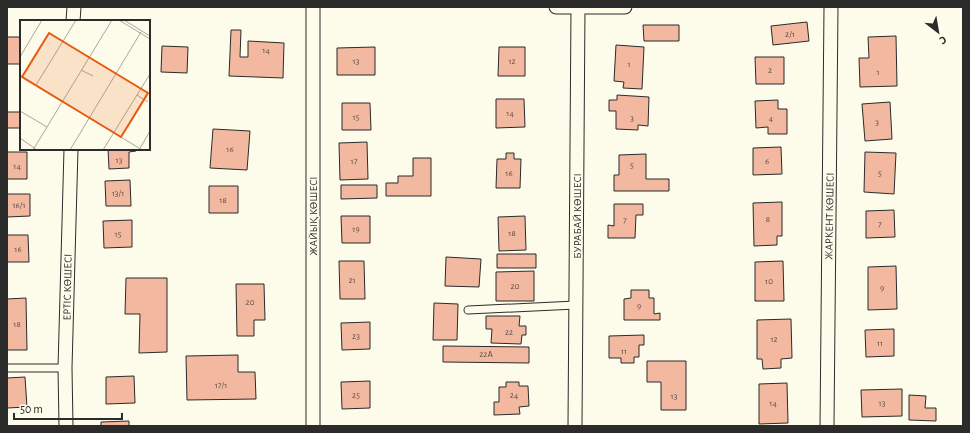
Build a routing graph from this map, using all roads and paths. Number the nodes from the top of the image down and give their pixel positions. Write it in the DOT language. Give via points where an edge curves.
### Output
graph roads {
  1 [pos="74,7"];
  2 [pos="313,7"];
  3 [pos="556,7"];
  4 [pos="578,7"];
  5 [pos="625,7"];
  6 [pos="831,7"];
  7 [pos="74,20"];
  8 [pos="70,150"];
  9 [pos="576,305"];
  10 [pos="468,310"];
  11 [pos="7,368"];
  12 [pos="65,368"];
  13 [pos="66,426"];
  14 [pos="313,426"];
  15 [pos="575,426"];
  16 [pos="827,426"];
  1 -- 7 [label="street"];
  2 -- 14 [label="street, ЖАЙЫҚ КӨШЕСІ"];
  3 -- 4 [label="street"];
  4 -- 5 [label="street"];
  4 -- 9 [label="street, БУРАБАЙ КӨШЕСІ"];
  6 -- 16 [label="street, ЖАРКЕНТ КӨШЕСІ"];
  8 -- 12 [label="street, ЕРТІС КӨШЕСІ"];
  9 -- 10 [label="lane"];
  9 -- 15 [label="street, БУРАБАЙ КӨШЕСІ"];
  11 -- 12 [label="lane"];
  12 -- 13 [label="street, ЕРТІС КӨШЕСІ"];
}
